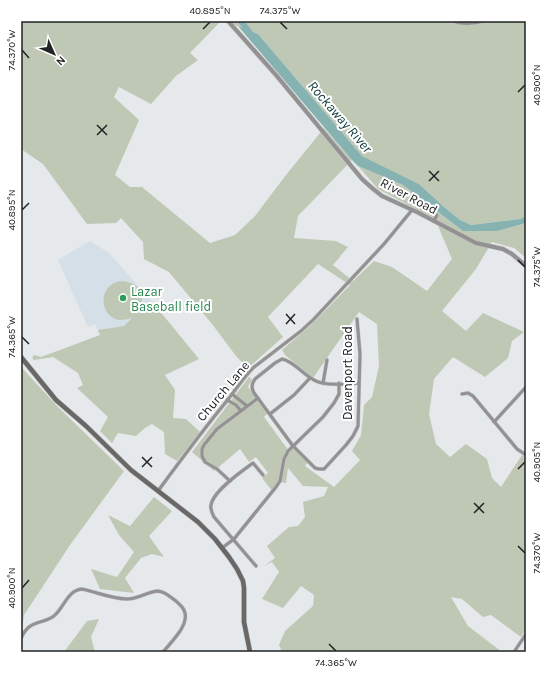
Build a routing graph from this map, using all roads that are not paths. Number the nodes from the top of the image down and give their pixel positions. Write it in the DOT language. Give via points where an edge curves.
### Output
graph roads {
  1 [pos="228,21"];
  2 [pos="453,21"];
  3 [pos="484,21"];
  4 [pos="412,210"];
  5 [pos="437,215"];
  6 [pos="434,221"];
  7 [pos="526,266"];
  8 [pos="357,319"];
  9 [pos="21,356"];
  10 [pos="327,360"];
  11 [pos="310,378"];
  12 [pos="323,383"];
  13 [pos="359,383"];
  14 [pos="339,384"];
  15 [pos="526,387"];
  16 [pos="232,394"];
  17 [pos="462,394"];
  18 [pos="258,398"];
  19 [pos="227,400"];
  20 [pos="247,406"];
  21 [pos="241,411"];
  22 [pos="270,414"];
  23 [pos="494,422"];
  24 [pos="293,446"];
  25 [pos="526,455"];
  26 [pos="263,475"];
  27 [pos="230,481"];
  28 [pos="158,491"];
  29 [pos="234,539"];
  30 [pos="222,548"];
  31 [pos="256,566"];
  32 [pos="526,634"];
  33 [pos="21,638"];
  34 [pos="163,652"];
  35 [pos="250,652"];
  36 [pos="514,652"];
  1 -- 4 [label="street, River Road" via="362,179 377,192"];
  2 -- 3 [label="street" via="473,24"];
  4 -- 6 [label="street, River Road"];
  4 -- 16 [label="street, Church Lane" via="313,320 253,368"];
  5 -- 6 [label="street"];
  6 -- 7 [label="street, River Road" via="476,243 503,249"];
  8 -- 13 [label="street, Davenport Road"];
  9 -- 28 [label="main road" via="56,400"];
  10 -- 12 [label="street"];
  11 -- 12 [label="street"];
  11 -- 18 [label="street, Davenport Road" via="282,359 253,382 253,390"];
  11 -- 22 [label="street"];
  12 -- 14 [label="street"];
  13 -- 14 [label="street"];
  13 -- 24 [label="street, Davenport Road" via="356,430 324,469 315,468"];
  14 -- 24 [label="street" via="339,394 334,403"];
  15 -- 23 [label="street"];
  16 -- 19 [label="street, Church Lane"];
  16 -- 20 [label="street"];
  17 -- 23 [label="street" via="471,394"];
  18 -- 20 [label="street"];
  18 -- 22 [label="street, Davenport Road"];
  19 -- 21 [label="street"];
  19 -- 28 [label="street, Church Lane"];
  20 -- 21 [label="street"];
  21 -- 27 [label="street" via="217,430 202,452 206,462"];
  22 -- 24 [label="street, Davenport Road"];
  23 -- 25 [label="street" via="517,449"];
  24 -- 29 [label="street" via="286,455 279,483"];
  26 -- 27 [label="street" via="254,462"];
  27 -- 29 [label="street" via="212,500 210,507 214,517"];
  28 -- 30 [label="main road" via="198,522"];
  29 -- 30 [label="street"];
  29 -- 31 [label="street"];
  30 -- 35 [label="main road" via="243,581 244,622"];
  32 -- 36 [label="street"];
  33 -- 34 [label="street" via="30,626 54,616 76,590 129,599 160,591 168,594 182,607 185,614 183,627"];
}
